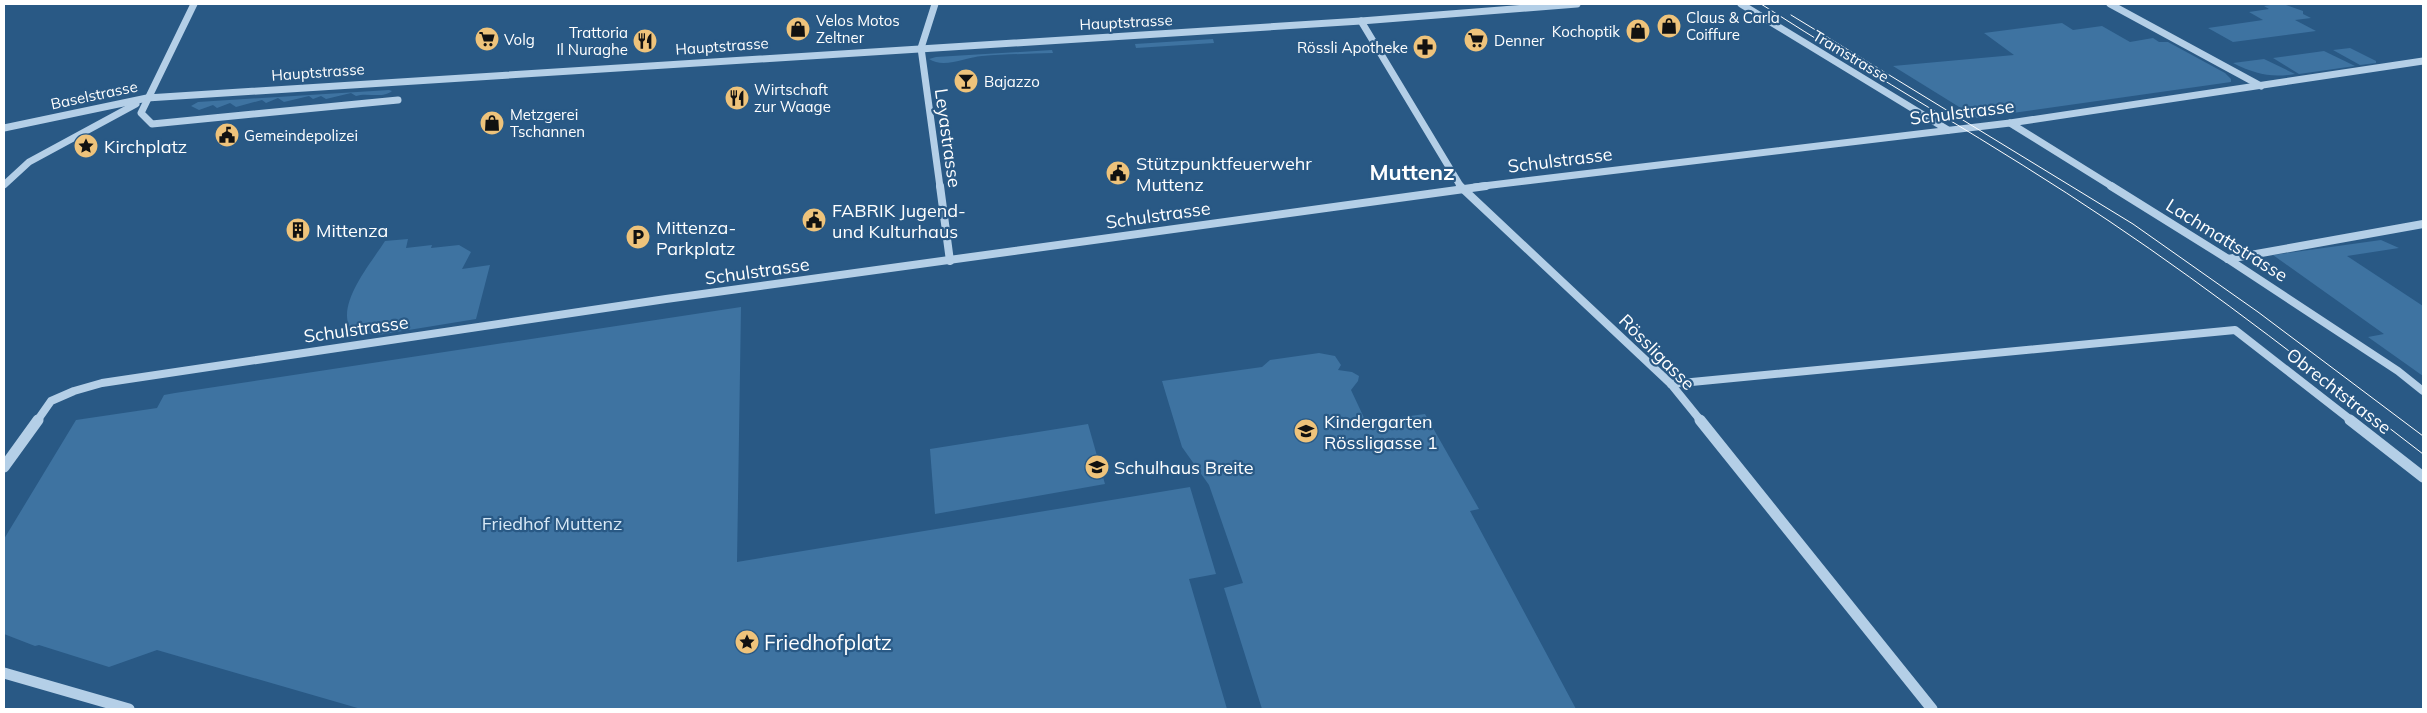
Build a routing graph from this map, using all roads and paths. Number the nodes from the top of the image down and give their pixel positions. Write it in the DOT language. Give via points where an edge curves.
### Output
graph roads {
  1 [pos="194,4"];
  2 [pos="935,4"];
  3 [pos="1578,4"];
  4 [pos="1742,4"];
  5 [pos="2110,4"];
  6 [pos="1361,21"];
  7 [pos="921,48"];
  8 [pos="2423,61"];
  9 [pos="2261,86"];
  10 [pos="147,98"];
  11 [pos="398,100"];
  12 [pos="2010,123"];
  13 [pos="4,128"];
  14 [pos="1948,130"];
  15 [pos="4,185"];
  16 [pos="1462,189"];
  17 [pos="2423,224"];
  18 [pos="2228,259"];
  19 [pos="950,261"];
  20 [pos="1671,384"];
  21 [pos="2423,391"];
  22 [pos="4,467"];
  23 [pos="2423,477"];
  24 [pos="4,673"];
  25 [pos="129,709"];
  26 [pos="1932,709"];
  1 -- 10 [label="street, Baselstrasse"];
  2 -- 7 [label="street"];
  3 -- 6 [label="street, Hauptstrasse"];
  4 -- 14 [label="street, Tramstrasse"];
  5 -- 9 [label="street"];
  6 -- 7 [label="street, Hauptstrasse"];
  6 -- 16 [label="street, Rössligasse"];
  7 -- 10 [label="street, Hauptstrasse"];
  7 -- 19 [label="street, Leyastrasse"];
  8 -- 9 [label="street, Schulstrasse"];
  9 -- 12 [label="street, Schulstrasse"];
  10 -- 11 [label="street, Hauptstrasse" via="140,113 152,124"];
  10 -- 13 [label="street, Baselstrasse"];
  10 -- 15 [label="street" via="29,162"];
  12 -- 14 [label="street, Schulstrasse"];
  12 -- 18 [label="street, Lachmattstrasse"];
  14 -- 16 [label="street, Schulstrasse"];
  16 -- 19 [label="street, Schulstrasse"];
  16 -- 20 [label="street, Rössligasse"];
  17 -- 18 [label="street"];
  18 -- 21 [label="street, Lachmattstrasse" via="2398,371"];
  19 -- 22 [label="street, Schulstrasse" via="666,299 102,383 51,401"];
  20 -- 23 [label="street, Obrechtstrasse" via="2236,330"];
  20 -- 26 [label="street, Rössligasse"];
  24 -- 25 [label="street"];
}
